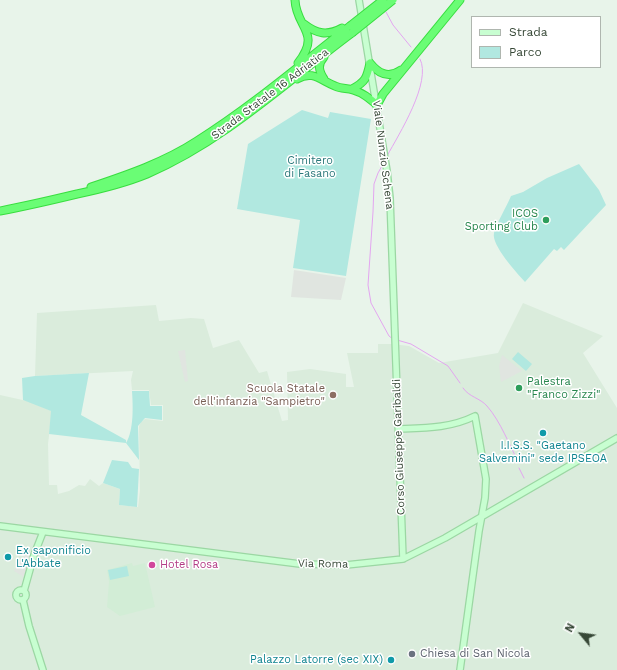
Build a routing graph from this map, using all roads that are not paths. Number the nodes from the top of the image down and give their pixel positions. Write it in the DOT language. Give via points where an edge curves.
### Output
graph roads {
  1 [pos="295,0"];
  2 [pos="359,0"];
  3 [pos="383,0"];
  4 [pos="393,0"];
  5 [pos="459,1"];
  6 [pos="303,22"];
  7 [pos="351,27"];
  8 [pos="338,43"];
  9 [pos="370,63"];
  10 [pos="404,67"];
  11 [pos="324,80"];
  12 [pos="272,86"];
  13 [pos="352,89"];
  14 [pos="270,98"];
  15 [pos="377,106"];
  16 [pos="0,206"];
  17 [pos="0,210"];
  18 [pos="395,334"];
  19 [pos="399,429"];
  20 [pos="617,438"];
  21 [pos="482,516"];
  22 [pos="0,526"];
  23 [pos="43,532"];
  24 [pos="403,559"];
  25 [pos="43,670"];
  26 [pos="460,670"];
  1 -- 6 [label="highway" via="299,17"];
  2 -- 9 [label="street, Viale Nunzio Schena"];
  3 -- 7 [label="highway, Strada Statale 16 Adriatica, bridge"];
  4 -- 7 [label="highway, Strada Statale 16 Adriatica, bridge"];
  5 -- 10 [label="highway"];
  6 -- 7 [label="highway" via="313,30 325,33"];
  6 -- 12 [label="highway" via="308,42 305,53 298,64"];
  7 -- 8 [label="highway, Strada Statale 16 Adriatica"];
  7 -- 12 [label="highway, Strada Statale 16 Adriatica"];
  8 -- 11 [label="highway" via="322,59 319,66"];
  8 -- 14 [label="highway, Strada Statale 16 Adriatica"];
  9 -- 10 [label="highway" via="384,74 396,74"];
  9 -- 13 [label="highway" via="367,77 362,84"];
  9 -- 15 [label="street, Viale Nunzio Schena"];
  10 -- 15 [label="highway"];
  11 -- 13 [label="highway" via="343,89"];
  11 -- 14 [label="highway" via="311,75 303,76"];
  12 -- 16 [label="highway, Strada Statale 16 Adriatica" via="196,142 146,167 92,187"];
  13 -- 15 [label="highway" via="365,95"];
  14 -- 17 [label="highway, Strada Statale 16 Adriatica" via="209,141 147,174 106,188"];
  15 -- 18 [label="street, Viale Nunzio Schena" via="390,198"];
  18 -- 19 [label="street, Corso Giuseppe Garibaldi"];
  19 -- 21 [label="street" via="440,428 475,416 486,478"];
  19 -- 24 [label="street, Corso Giuseppe Garibaldi"];
  20 -- 21 [label="street, Via Roma"];
  21 -- 24 [label="street, Via Roma"];
  21 -- 26 [label="street"];
  22 -- 23 [label="street, Via Roma"];
  23 -- 24 [label="street, Via Roma" via="300,564 346,565"];
  23 -- 25 [label="street" via="24,591 27,595 23,600"];
}
